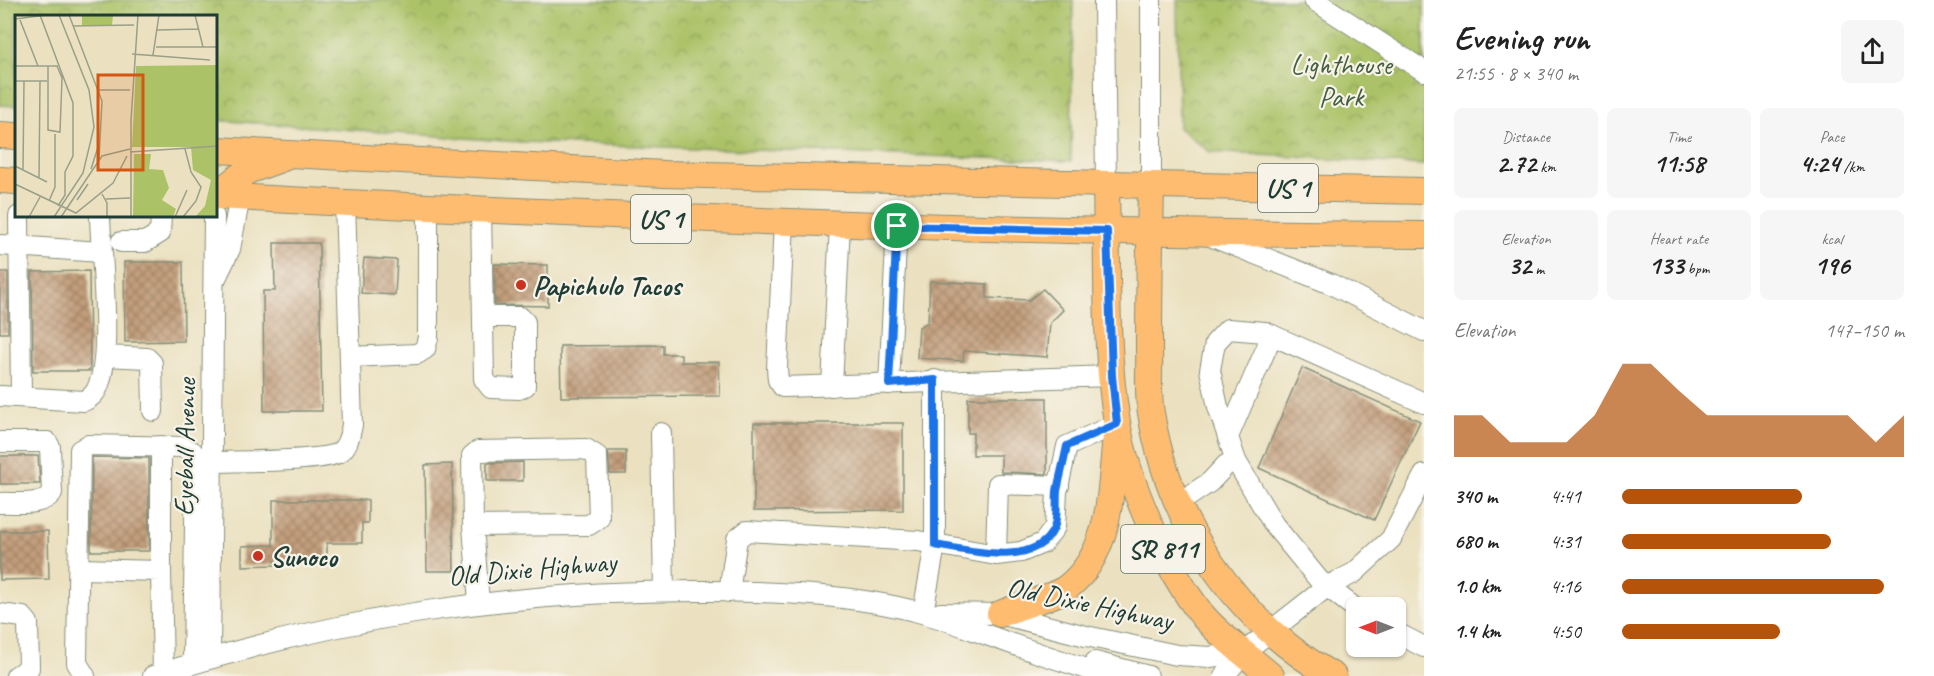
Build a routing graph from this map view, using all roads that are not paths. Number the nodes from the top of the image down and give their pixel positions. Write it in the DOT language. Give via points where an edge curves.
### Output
graph roads {
  1 [pos="1104,0"];
  2 [pos="1151,0"];
  3 [pos="1314,0"];
  4 [pos="1424,71"];
  5 [pos="0,135"];
  6 [pos="15,136"];
  7 [pos="218,152"];
  8 [pos="295,154"];
  9 [pos="0,180"];
  10 [pos="15,181"];
  11 [pos="1106,185"];
  12 [pos="1151,186"];
  13 [pos="1424,191"];
  14 [pos="224,195"];
  15 [pos="345,202"];
  16 [pos="428,207"];
  17 [pos="481,209"];
  18 [pos="18,218"];
  19 [pos="100,218"];
  20 [pos="160,218"];
  21 [pos="214,218"];
  22 [pos="784,222"];
  23 [pos="840,224"];
  24 [pos="897,226"];
  25 [pos="1107,231"];
  26 [pos="1150,233"];
  27 [pos="1204,234"];
  28 [pos="1424,235"];
  29 [pos="121,242"];
  30 [pos="10,246"];
  31 [pos="101,252"];
  32 [pos="214,284"];
  33 [pos="483,317"];
  34 [pos="1424,331"];
  35 [pos="1272,335"];
  36 [pos="105,356"];
  37 [pos="350,357"];
  38 [pos="1112,376"];
  39 [pos="935,380"];
  40 [pos="889,384"];
  41 [pos="832,386"];
  42 [pos="0,396"];
  43 [pos="21,397"];
  44 [pos="1424,403"];
  45 [pos="153,411"];
  46 [pos="1117,424"];
  47 [pos="662,433"];
  48 [pos="1228,437"];
  49 [pos="0,442"];
  50 [pos="161,446"];
  51 [pos="1236,461"];
  52 [pos="213,462"];
  53 [pos="1424,475"];
  54 [pos="1059,486"];
  55 [pos="0,503"];
  56 [pos="1179,503"];
  57 [pos="473,526"];
  58 [pos="935,545"];
  59 [pos="996,555"];
  60 [pos="79,570"];
  61 [pos="161,571"];
  62 [pos="1328,586"];
  63 [pos="664,591"];
  64 [pos="729,591"];
  65 [pos="1346,601"];
  66 [pos="479,602"];
  67 [pos="923,613"];
  68 [pos="0,614"];
  69 [pos="1000,614"];
  70 [pos="1269,632"];
  71 [pos="1406,638"];
  72 [pos="1424,647"];
  73 [pos="1244,652"];
  74 [pos="1042,654"];
  75 [pos="202,660"];
  76 [pos="81,669"];
  77 [pos="158,674"];
  78 [pos="19,676"];
  79 [pos="1108,676"];
  80 [pos="1148,676"];
  81 [pos="1224,676"];
  82 [pos="1271,676"];
  83 [pos="1333,676"];
  1 -- 11 [label="street"];
  2 -- 12 [label="street"];
  3 -- 4 [label="street"];
  5 -- 6 [label="main road"];
  7 -- 8 [label="main road, US 1"];
  8 -- 11 [label="main road, US 1" via="664,174"];
  8 -- 14 [label="main road" via="247,171"];
  9 -- 10 [label="main road"];
  11 -- 12 [label="main road, US 1"];
  11 -- 25 [label="main road, Old Dixie Highway / SR 811"];
  12 -- 13 [label="main road, US 1"];
  12 -- 26 [label="main road, SR 811"];
  14 -- 15 [label="main road, US 1"];
  14 -- 32 [label="street, Eyeball Avenue" via="230,249"];
  15 -- 16 [label="main road, US 1"];
  15 -- 37 [label="street"];
  16 -- 17 [label="main road, US 1"];
  16 -- 37 [label="street" via="428,338 424,349 417,354"];
  17 -- 22 [label="main road, US 1"];
  17 -- 33 [label="street"];
  18 -- 30 [label="street"];
  19 -- 31 [label="street"];
  20 -- 29 [label="street" via="160,234 145,242"];
  21 -- 32 [label="street, Eyeball Avenue"];
  22 -- 23 [label="main road, US 1"];
  22 -- 41 [label="street" via="778,380 783,387"];
  23 -- 24 [label="main road, US 1"];
  23 -- 41 [label="street"];
  24 -- 25 [label="main road, US 1"];
  24 -- 40 [label="street"];
  25 -- 26 [label="main road, US 1"];
  25 -- 38 [label="main road, Old Dixie Highway / SR 811"];
  26 -- 27 [label="main road, US 1"];
  26 -- 56 [label="main road, SR 811" via="1150,411 1160,458"];
  27 -- 28 [label="main road, US 1"];
  27 -- 34 [label="street" via="1331,284"];
  30 -- 31 [label="street"];
  30 -- 43 [label="street"];
  31 -- 36 [label="street"];
  32 -- 52 [label="street, Eyeball Avenue"];
  35 -- 44 [label="street"];
  35 -- 48 [label="street"];
  35 -- 48 [label="street" via="1228,329 1215,343 1210,370"];
  36 -- 43 [label="street" via="100,383 93,396 84,401"];
  36 -- 45 [label="street" via="147,358 152,363"];
  37 -- 52 [label="street" via="352,425 348,442 339,453"];
  38 -- 39 [label="street"];
  38 -- 46 [label="main road, Old Dixie Highway / SR 811"];
  39 -- 40 [label="street"];
  39 -- 58 [label="street"];
  40 -- 41 [label="street"];
  42 -- 43 [label="street"];
  46 -- 54 [label="street" via="1067,446"];
  46 -- 69 [label="main road" via="1104,529 1091,559 1063,590"];
  46 -- 73 [label="main road, Old Dixie Highway / SR 811" via="1137,493 1177,578 1204,616"];
  47 -- 63 [label="street"];
  48 -- 51 [label="street"];
  49 -- 55 [label="street" via="47,442 52,494 35,502"];
  50 -- 60 [label="street" via="88,445 80,450"];
  50 -- 61 [label="street"];
  50 -- 75 [label="street" via="183,447 196,457"];
  51 -- 56 [label="street"];
  51 -- 62 [label="street" via="1274,525"];
  52 -- 75 [label="street, Eyeball Avenue" via="211,611"];
  53 -- 62 [label="street" via="1392,539 1354,573"];
  54 -- 59 [label="street" via="1054,527 1043,543 1021,552"];
  54 -- 59 [label="street" via="998,484"];
  56 -- 70 [label="main road, SR 811" via="1199,548"];
  57 -- 57 [label="street" via="589,525 598,518 597,456 586,448 478,451 472,456"];
  57 -- 66 [label="street"];
  58 -- 59 [label="street"];
  58 -- 64 [label="street" via="747,531 737,539"];
  58 -- 67 [label="street"];
  60 -- 61 [label="street"];
  60 -- 76 [label="street"];
  61 -- 77 [label="street"];
  62 -- 65 [label="street"];
  62 -- 70 [label="street"];
  63 -- 64 [label="street, Old Dixie Highway"];
  63 -- 66 [label="street, Old Dixie Highway" via="555,594"];
  64 -- 67 [label="street, Old Dixie Highway" via="841,598"];
  66 -- 75 [label="street, Old Dixie Highway" via="378,617"];
  67 -- 69 [label="street, Old Dixie Highway"];
  67 -- 74 [label="street, Old Dixie Highway"];
  68 -- 78 [label="street" via="23,616 28,623 29,668"];
  69 -- 73 [label="street, Old Dixie Highway" via="1177,655 1210,657"];
  70 -- 73 [label="street"];
  70 -- 83 [label="main road, SR 811"];
  71 -- 72 [label="street"];
  73 -- 81 [label="street"];
  73 -- 82 [label="main road, Old Dixie Highway / SR 811"];
  74 -- 79 [label="street, Old Dixie Highway"];
  74 -- 80 [label="street" via="1078,658"];
  75 -- 77 [label="street, Old Dixie Highway"];
}
